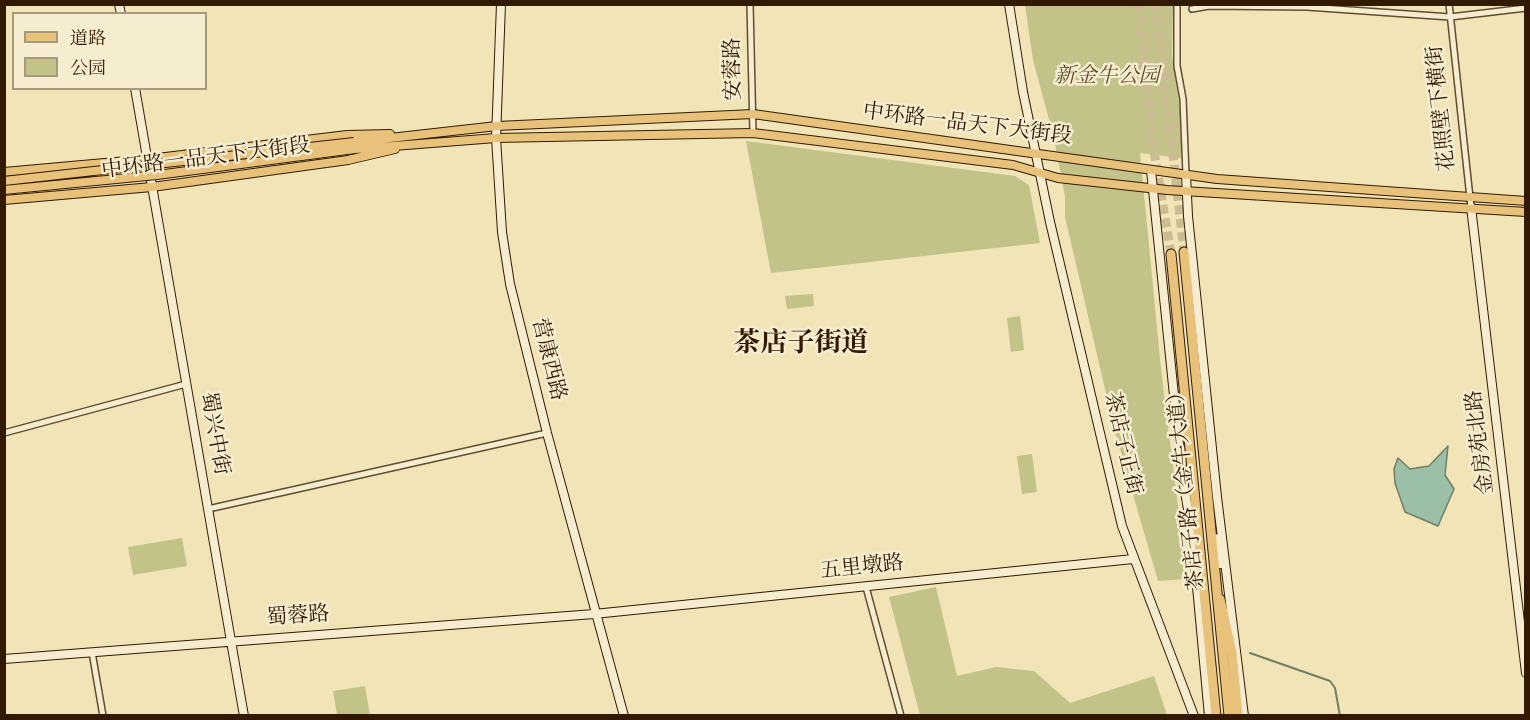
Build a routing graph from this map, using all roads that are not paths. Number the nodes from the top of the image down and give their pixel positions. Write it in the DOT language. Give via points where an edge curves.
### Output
graph roads {
  1 [pos="501,4"];
  2 [pos="750,4"];
  3 [pos="1009,4"];
  4 [pos="1177,4"];
  5 [pos="1449,4"];
  6 [pos="1307,6"];
  7 [pos="1526,8"];
  8 [pos="1192,9"];
  9 [pos="1450,17"];
  10 [pos="135,90"];
  11 [pos="753,114"];
  12 [pos="497,126"];
  13 [pos="753,133"];
  14 [pos="403,135"];
  15 [pos="496,138"];
  16 [pos="410,144"];
  17 [pos="355,146"];
  18 [pos="1035,153"];
  19 [pos="149,159"];
  20 [pos="1151,170"];
  21 [pos="4,172"];
  22 [pos="1040,173"];
  23 [pos="1186,175"];
  24 [pos="4,181"];
  25 [pos="152,187"];
  26 [pos="1152,188"];
  27 [pos="4,190"];
  28 [pos="1187,192"];
  29 [pos="1469,197"];
  30 [pos="4,200"];
  31 [pos="1526,201"];
  32 [pos="1471,207"];
  33 [pos="1526,212"];
  34 [pos="1184,252"];
  35 [pos="1171,254"];
  36 [pos="186,384"];
  37 [pos="4,433"];
  38 [pos="546,434"];
  39 [pos="1207,502"];
  40 [pos="208,509"];
  41 [pos="1133,559"];
  42 [pos="1215,582"];
  43 [pos="866,587"];
  44 [pos="1230,601"];
  45 [pos="1523,609"];
  46 [pos="594,614"];
  47 [pos="231,640"];
  48 [pos="92,652"];
  49 [pos="4,659"];
  50 [pos="1526,673"];
  51 [pos="103,716"];
  52 [pos="244,716"];
  53 [pos="624,716"];
  54 [pos="901,716"];
  55 [pos="1194,716"];
  56 [pos="1209,716"];
  57 [pos="1216,716"];
  58 [pos="1228,716"];
  59 [pos="1238,716"];
  60 [pos="1244,716"];
  1 -- 12 [label="street, 营康西路"];
  2 -- 11 [label="street, 安蓉路"];
  3 -- 18 [label="street"];
  4 -- 23 [label="street" via="1177,66 1183,99"];
  5 -- 9 [label="street, 花照壁下横街"];
  6 -- 8 [label="street"];
  6 -- 9 [label="street"];
  7 -- 9 [label="street"];
  9 -- 29 [label="street, 花照壁下横街"];
  10 -- 19 [label="street, 蜀兴中街"];
  11 -- 12 [label="main road, 中环路一品天下大街段"];
  11 -- 13 [label="street, 安蓉路"];
  11 -- 18 [label="main road, 中环路一品天下大街段"];
  12 -- 14 [label="main road, 中环路一品天下大街段"];
  12 -- 15 [label="street, 营康西路"];
  13 -- 15 [label="main road, 中环路一品天下大街段"];
  13 -- 22 [label="main road, 中环路一品天下大街段" via="1013,165"];
  14 -- 17 [label="main road, 中环路一品天下大街段"];
  14 -- 19 [label="main road, 中环路一品天下大街段" via="377,132"];
  15 -- 16 [label="main road, 中环路一品天下大街段"];
  15 -- 38 [label="street, 营康西路" via="510,284"];
  16 -- 17 [label="main road, 中环路一品天下大街段"];
  16 -- 25 [label="main road, 中环路一品天下大街段" via="348,160"];
  17 -- 24 [label="main road, bridge"];
  17 -- 27 [label="main road, bridge" via="157,175"];
  18 -- 20 [label="main road, 中环路一品天下大街段"];
  18 -- 22 [label="street, 茶店子正街"];
  19 -- 21 [label="main road, 中环路一品天下大街段"];
  19 -- 25 [label="street, 蜀兴中街"];
  20 -- 23 [label="main road, 中环路一品天下大街段"];
  20 -- 26 [label="street"];
  22 -- 26 [label="main road, 中环路一品天下大街段"];
  22 -- 41 [label="street, 茶店子正街"];
  23 -- 28 [label="street"];
  23 -- 29 [label="main road, 中环路一品天下大街段"];
  25 -- 30 [label="main road, 中环路一品天下大街段"];
  25 -- 36 [label="street, 蜀兴中街"];
  26 -- 28 [label="main road, 中环路一品天下大街段"];
  26 -- 56 [label="street"];
  28 -- 32 [label="main road, 中环路一品天下大街段"];
  28 -- 44 [label="street"];
  29 -- 31 [label="main road, 中环路一品天下大街段"];
  29 -- 32 [label="street, 花照壁下横街"];
  32 -- 33 [label="main road, 中环路一品天下大街段"];
  32 -- 45 [label="street, 金房苑北路"];
  34 -- 39 [label="highway, 茶店子路（金牛大道）"];
  35 -- 57 [label="highway"];
  36 -- 37 [label="street"];
  36 -- 40 [label="street, 蜀兴中街"];
  38 -- 40 [label="street"];
  38 -- 46 [label="street, 营康西路"];
  39 -- 42 [label="highway, 茶店子路（金牛大道）"];
  39 -- 44 [label="street"];
  40 -- 47 [label="street, 蜀兴中街"];
  41 -- 43 [label="street, 五里墩路"];
  41 -- 55 [label="street, 茶店子正街"];
  42 -- 58 [label="highway, 茶店子路（金牛大道）"];
  42 -- 59 [label="highway" via="1227,618"];
  43 -- 46 [label="street, 五里墩路"];
  43 -- 54 [label="street"];
  44 -- 60 [label="street"];
  45 -- 50 [label="street, 金房苑北路"];
  46 -- 47 [label="street, 蜀蓉路"];
  46 -- 53 [label="street, 营康西路"];
  47 -- 48 [label="street, 蜀蓉路"];
  47 -- 52 [label="street, 蜀兴中街"];
  48 -- 49 [label="street, 蜀蓉路"];
  48 -- 51 [label="street"];
}
